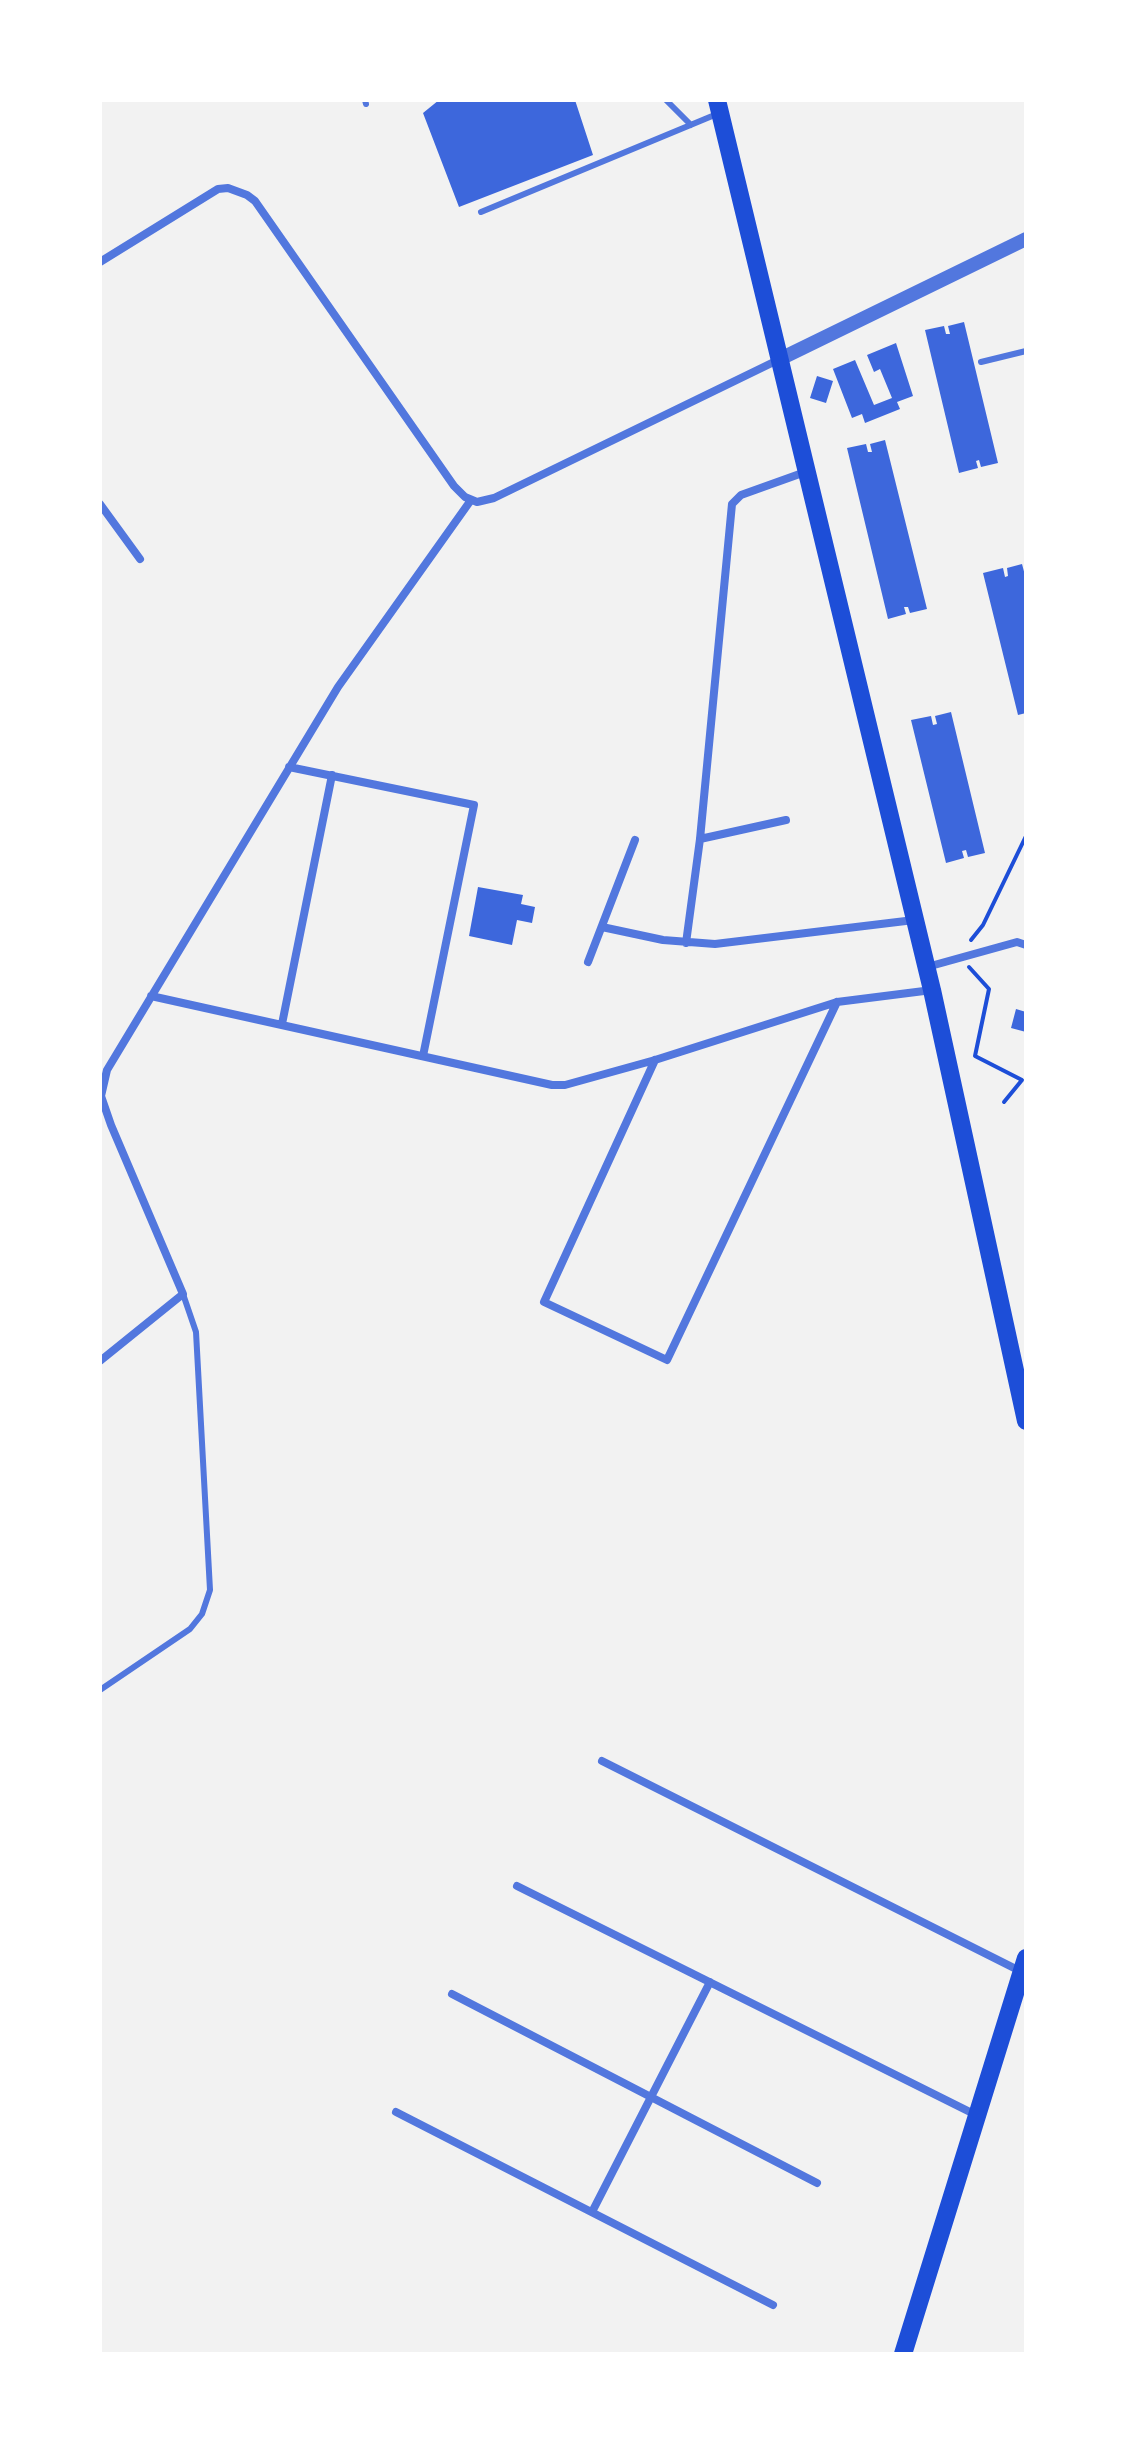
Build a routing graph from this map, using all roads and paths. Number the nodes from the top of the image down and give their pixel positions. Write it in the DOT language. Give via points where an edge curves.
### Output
graph roads {
  1 [pos="666,100"];
  2 [pos="719,106"];
  3 [pos="691,125"];
  4 [pos="481,212"];
  5 [pos="1026,239"];
  6 [pos="100,262"];
  7 [pos="1026,351"];
  8 [pos="780,359"];
  9 [pos="981,362"];
  10 [pos="808,470"];
  11 [pos="471,500"];
  12 [pos="100,504"];
  13 [pos="140,559"];
  14 [pos="289,767"];
  15 [pos="332,775"];
  16 [pos="786,820"];
  17 [pos="1026,836"];
  18 [pos="700,839"];
  19 [pos="635,840"];
  20 [pos="916,920"];
  21 [pos="602,927"];
  22 [pos="686,943"];
  23 [pos="1026,945"];
  24 [pos="962,957"];
  25 [pos="588,962"];
  26 [pos="927,967"];
  27 [pos="932,990"];
  28 [pos="151,996"];
  29 [pos="837,1002"];
  30 [pos="282,1024"];
  31 [pos="423,1056"];
  32 [pos="655,1060"];
  33 [pos="101,1095"];
  34 [pos="1004,1102"];
  35 [pos="183,1294"];
  36 [pos="100,1361"];
  37 [pos="1024,1401"];
  38 [pos="1026,1421"];
  39 [pos="100,1690"];
  40 [pos="602,1761"];
  41 [pos="517,1886"];
  42 [pos="1024,1965"];
  43 [pos="710,1982"];
  44 [pos="452,1994"];
  45 [pos="651,2097"];
  46 [pos="396,2112"];
  47 [pos="976,2115"];
  48 [pos="817,2183"];
  49 [pos="592,2212"];
  50 [pos="773,2305"];
  51 [pos="903,2354"];
  1 -- 3 [label="lane"];
  2 -- 3 [label="lane"];
  2 -- 8 [label="main road"];
  3 -- 4 [label="lane"];
  5 -- 8 [label="street"];
  6 -- 11 [label="street" via="218,189 247,195 454,486"];
  7 -- 9 [label="lane"];
  8 -- 10 [label="main road"];
  8 -- 11 [label="street" via="494,498"];
  10 -- 18 [label="street" via="741,495 732,504"];
  10 -- 20 [label="main road"];
  11 -- 14 [label="street"];
  12 -- 13 [label="street"];
  14 -- 15 [label="street"];
  14 -- 28 [label="street"];
  15 -- 30 [label="street"];
  15 -- 31 [label="street" via="474,805"];
  16 -- 18 [label="street"];
  17 -- 24 [label="path" via="983,925 960,946"];
  18 -- 22 [label="street"];
  19 -- 21 [label="street"];
  20 -- 22 [label="street"];
  20 -- 26 [label="main road"];
  21 -- 22 [label="street"];
  21 -- 25 [label="street"];
  23 -- 24 [label="street" via="1017,942"];
  24 -- 26 [label="street"];
  24 -- 34 [label="path" via="989,989 975,1056 1022,1080"];
  26 -- 27 [label="main road"];
  27 -- 29 [label="street"];
  27 -- 37 [label="main road"];
  28 -- 30 [label="street"];
  28 -- 33 [label="street" via="107,1070"];
  29 -- 32 [label="street"];
  29 -- 32 [label="street" via="667,1360 544,1302"];
  30 -- 31 [label="street"];
  31 -- 32 [label="street" via="552,1085"];
  33 -- 35 [label="street"];
  35 -- 36 [label="street"];
  35 -- 39 [label="lane" via="196,1332 210,1590 190,1629"];
  37 -- 38 [label="main road"];
  40 -- 42 [label="street"];
  41 -- 43 [label="street"];
  42 -- 47 [label="main road"];
  43 -- 45 [label="street"];
  43 -- 47 [label="street"];
  44 -- 45 [label="street"];
  45 -- 48 [label="street"];
  45 -- 49 [label="street"];
  46 -- 49 [label="street"];
  47 -- 51 [label="main road"];
  49 -- 50 [label="street"];
}
